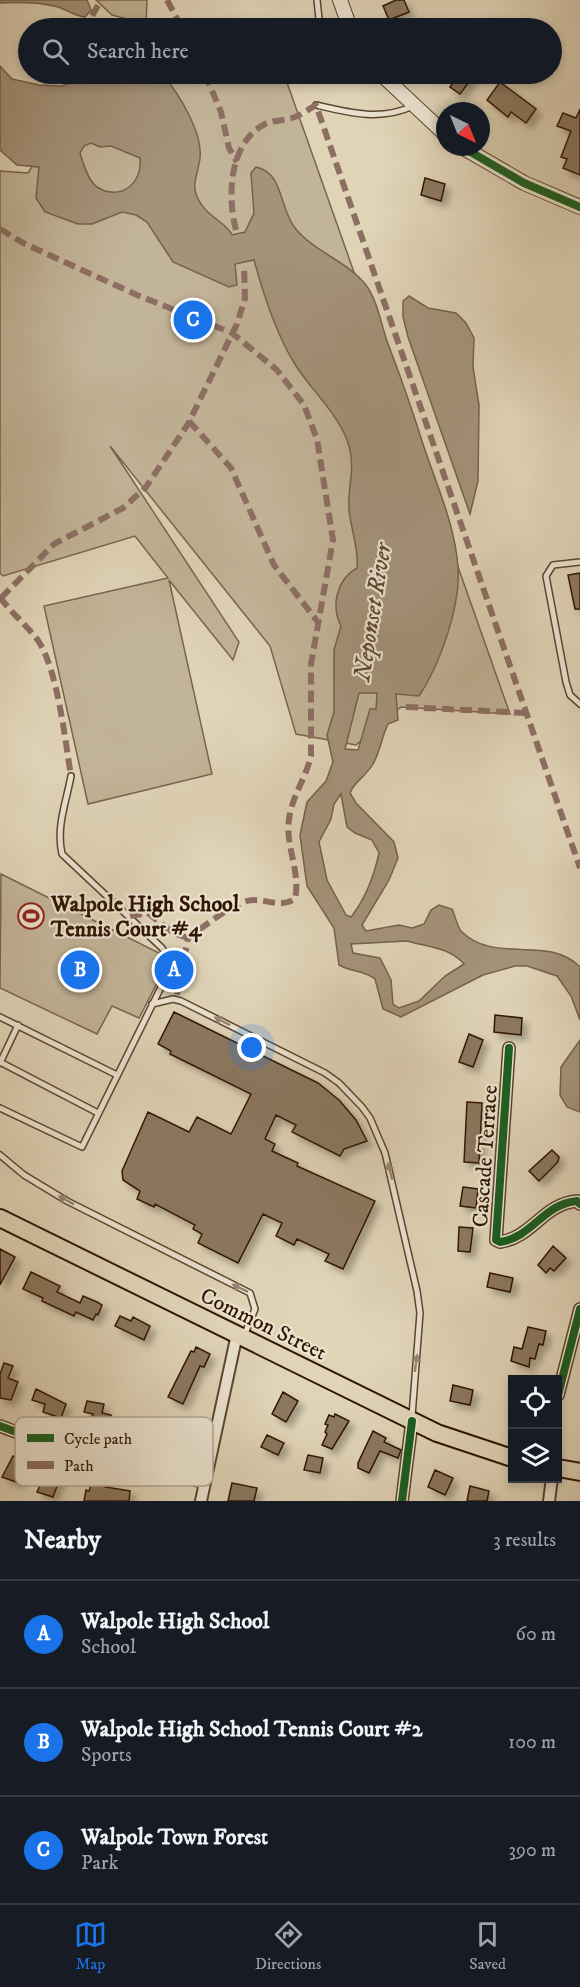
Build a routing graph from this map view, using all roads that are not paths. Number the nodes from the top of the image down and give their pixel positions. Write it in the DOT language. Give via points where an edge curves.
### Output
graph roads {
  1 [pos="317,0"];
  2 [pos="340,0"];
  3 [pos="319,18"];
  4 [pos="346,18"];
  5 [pos="391,84"];
  6 [pos="316,105"];
  7 [pos="413,106"];
  8 [pos="436,126"];
  9 [pos="478,156"];
  10 [pos="580,207"];
  11 [pos="580,562"];
  12 [pos="580,704"];
  13 [pos="71,776"];
  14 [pos="152,1004"];
  15 [pos="0,1017"];
  16 [pos="18,1025"];
  17 [pos="509,1048"];
  18 [pos="0,1062"];
  19 [pos="117,1075"];
  20 [pos="0,1108"];
  21 [pos="98,1113"];
  22 [pos="0,1155"];
  23 [pos="580,1204"];
  24 [pos="0,1218"];
  25 [pos="580,1309"];
  26 [pos="240,1335"];
  27 [pos="562,1379"];
  28 [pos="412,1421"];
  29 [pos="0,1426"];
  30 [pos="15,1432"];
  31 [pos="213,1445"];
  32 [pos="508,1457"];
  33 [pos="562,1469"];
  34 [pos="580,1472"];
  35 [pos="551,1483"];
  36 [pos="203,1486"];
  37 [pos="201,1501"];
  38 [pos="402,1501"];
  39 [pos="549,1501"];
  1 -- 3 [label="lane"];
  2 -- 4 [label="street"];
  5 -- 7 [label="street"];
  6 -- 7 [label="lane" via="389,115"];
  7 -- 8 [label="street"];
  9 -- 10 [label="street" via="524,183"];
  11 -- 12 [label="lane" via="553,565 546,576 566,682 570,695"];
  13 -- 14 [label="lane" via="60,821 62,854 166,954 170,969"];
  14 -- 19 [label="lane"];
  28 -- 14 [label="lane, one-way" via="420,1322 417,1291 385,1153 370,1118 351,1094 325,1073 182,1000"];
  15 -- 16 [label="lane"];
  16 -- 18 [label="lane"];
  16 -- 19 [label="lane"];
  17 -- 23 [label="street, Cascade Terrace" via="496,1240 517,1238 561,1202"];
  18 -- 21 [label="lane"];
  19 -- 21 [label="lane"];
  20 -- 21 [label="lane" via="82,1148"];
  26 -- 22 [label="lane, one-way" via="255,1309 250,1293 67,1202"];
  24 -- 26 [label="main road, Common Street"];
  25 -- 27 [label="street"];
  26 -- 28 [label="main road, Common Street"];
  26 -- 31 [label="street"];
  28 -- 32 [label="main road, Common Street" via="464,1444"];
  28 -- 38 [label="street"];
  29 -- 30 [label="street"];
  33 -- 34 [label="main road"];
  35 -- 39 [label="street"];
  36 -- 37 [label="street"];
}
